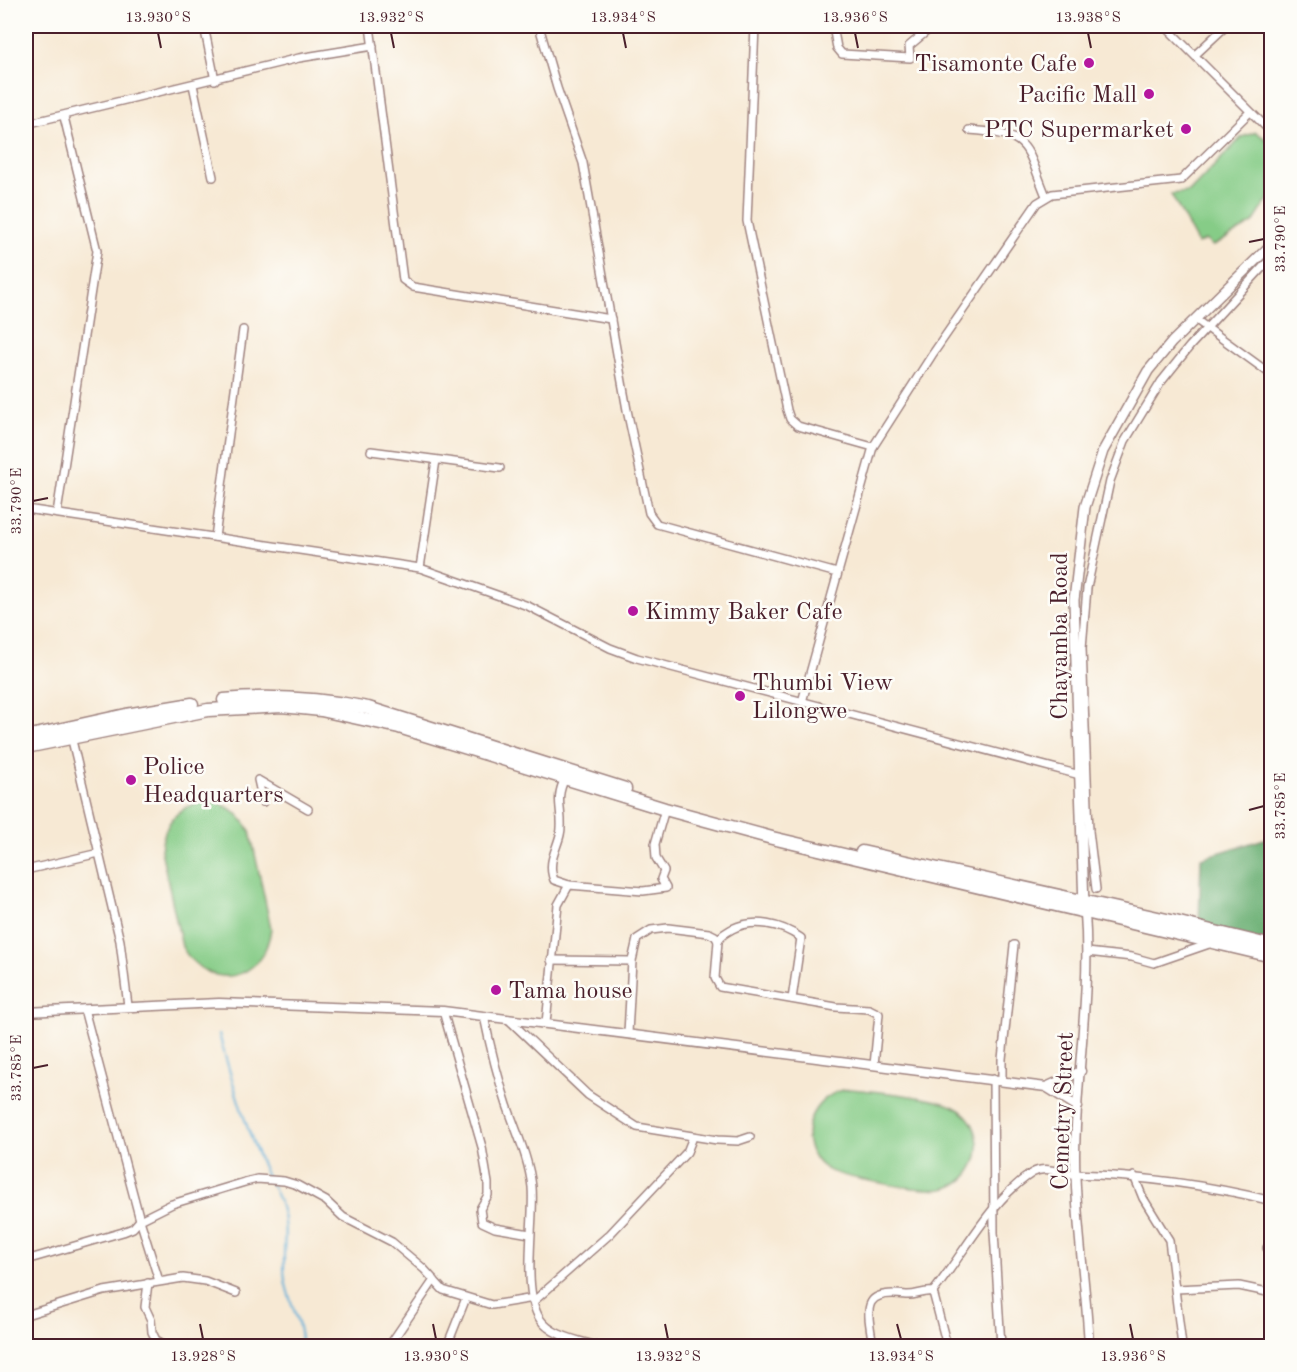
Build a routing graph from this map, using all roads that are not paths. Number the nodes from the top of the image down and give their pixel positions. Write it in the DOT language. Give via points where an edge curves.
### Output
graph roads {
  1 [pos="204,26"];
  2 [pos="370,26"];
  3 [pos="538,26"];
  4 [pos="755,26"];
  5 [pos="833,26"];
  6 [pos="933,26"];
  7 [pos="1165,26"];
  8 [pos="1226,26"];
  9 [pos="373,46"];
  10 [pos="1194,55"];
  11 [pos="215,80"];
  12 [pos="193,85"];
  13 [pos="1250,111"];
  14 [pos="64,117"];
  15 [pos="26,124"];
  16 [pos="969,130"];
  17 [pos="1272,133"];
  18 [pos="213,177"];
  19 [pos="1046,196"];
  20 [pos="1272,244"];
  21 [pos="1272,257"];
  22 [pos="1195,319"];
  23 [pos="611,320"];
  24 [pos="1207,329"];
  25 [pos="243,330"];
  26 [pos="1272,375"];
  27 [pos="873,447"];
  28 [pos="371,451"];
  29 [pos="436,460"];
  30 [pos="500,468"];
  31 [pos="26,509"];
  32 [pos="57,513"];
  33 [pos="215,537"];
  34 [pos="420,568"];
  35 [pos="837,573"];
  36 [pos="802,702"];
  37 [pos="71,736"];
  38 [pos="26,737"];
  39 [pos="26,747"];
  40 [pos="1080,775"];
  41 [pos="565,779"];
  42 [pos="263,802"];
  43 [pos="308,809"];
  44 [pos="665,809"];
  45 [pos="99,853"];
  46 [pos="26,870"];
  47 [pos="569,885"];
  48 [pos="1096,889"];
  49 [pos="1084,908"];
  50 [pos="717,941"];
  51 [pos="1214,942"];
  52 [pos="1014,945"];
  53 [pos="1272,946"];
  54 [pos="1087,952"];
  55 [pos="1272,956"];
  56 [pos="551,960"];
  57 [pos="632,961"];
  58 [pos="792,999"];
  59 [pos="128,1006"];
  60 [pos="84,1009"];
  61 [pos="443,1011"];
  62 [pos="26,1012"];
  63 [pos="483,1016"];
  64 [pos="508,1019"];
  65 [pos="546,1023"];
  66 [pos="627,1034"];
  67 [pos="874,1065"];
  68 [pos="1081,1071"];
  69 [pos="998,1080"];
  70 [pos="1046,1087"];
  71 [pos="1078,1107"];
  72 [pos="693,1137"];
  73 [pos="750,1137"];
  74 [pos="1076,1174"];
  75 [pos="1134,1176"];
  76 [pos="1272,1201"];
  77 [pos="995,1209"];
  78 [pos="140,1220"];
  79 [pos="530,1234"];
  80 [pos="26,1260"];
  81 [pos="434,1280"];
  82 [pos="159,1281"];
  83 [pos="148,1283"];
  84 [pos="1176,1289"];
  85 [pos="237,1293"];
  86 [pos="933,1293"];
  87 [pos="1272,1293"];
  88 [pos="466,1298"];
  89 [pos="534,1299"];
  90 [pos="26,1315"];
  91 [pos="167,1347"];
  92 [pos="389,1347"];
  93 [pos="447,1347"];
  94 [pos="596,1347"];
  95 [pos="873,1347"];
  96 [pos="947,1347"];
  97 [pos="1001,1347"];
  98 [pos="1089,1347"];
  99 [pos="1182,1347"];
  1 -- 11 [label="street"];
  2 -- 9 [label="street"];
  3 -- 23 [label="street" via="584,163"];
  4 -- 27 [label="street" via="747,221 787,410 798,426"];
  5 -- 6 [label="street" via="842,54 910,58 909,46"];
  7 -- 10 [label="street"];
  8 -- 10 [label="street"];
  9 -- 11 [label="street" via="299,58"];
  9 -- 23 [label="street" via="400,271 405,283"];
  10 -- 13 [label="street"];
  11 -- 12 [label="street"];
  12 -- 14 [label="street"];
  12 -- 18 [label="street"];
  13 -- 17 [label="street"];
  13 -- 19 [label="street" via="1180,180"];
  14 -- 15 [label="street"];
  14 -- 32 [label="street" via="97,251"];
  16 -- 19 [label="street" via="994,132 1023,143"];
  19 -- 27 [label="street" via="1037,203 952,326"];
  20 -- 22 [label="main road, Chayamba Road"];
  21 -- 24 [label="street"];
  22 -- 24 [label="street"];
  22 -- 40 [label="main road, Chayamba Road" via="1148,371 1116,424 1085,507 1074,600"];
  23 -- 35 [label="street" via="645,499 657,524"];
  24 -- 26 [label="street"];
  24 -- 48 [label="street" via="1161,382 1125,441 1099,525 1082,648 1089,831"];
  25 -- 33 [label="street"];
  27 -- 35 [label="street"];
  28 -- 29 [label="street"];
  29 -- 30 [label="street"];
  29 -- 34 [label="street"];
  31 -- 32 [label="street"];
  32 -- 33 [label="street"];
  33 -- 34 [label="street"];
  34 -- 36 [label="street" via="528,606 620,652"];
  35 -- 36 [label="street"];
  36 -- 40 [label="street"];
  37 -- 39 [label="highway"];
  37 -- 41 [label="highway" via="208,710 300,707 389,724"];
  37 -- 45 [label="street"];
  38 -- 49 [label="highway" via="215,701 254,698 335,702 426,725 713,815"];
  40 -- 49 [label="main road, Chayamba Road"];
  41 -- 44 [label="highway"];
  41 -- 47 [label="street" via="558,796 561,833 551,862 554,880"];
  42 -- 43 [label="street" via="258,780"];
  44 -- 47 [label="street" via="655,844 666,888 643,891"];
  44 -- 49 [label="highway" via="772,838"];
  45 -- 46 [label="street"];
  45 -- 59 [label="street" via="120,941"];
  47 -- 56 [label="street" via="558,905"];
  49 -- 51 [label="highway"];
  49 -- 53 [label="highway"];
  49 -- 54 [label="street, Cemetry Street"];
  50 -- 57 [label="street" via="709,933 686,929 651,930 637,939"];
  50 -- 58 [label="street" via="715,978 720,987"];
  50 -- 58 [label="street" via="748,922 788,929 801,938"];
  51 -- 54 [label="street" via="1154,963"];
  51 -- 55 [label="highway"];
  52 -- 69 [label="street"];
  54 -- 68 [label="street, Cemetry Street"];
  56 -- 57 [label="street"];
  56 -- 65 [label="street"];
  57 -- 66 [label="street"];
  58 -- 67 [label="street" via="869,1009 879,1014"];
  59 -- 60 [label="street"];
  59 -- 61 [label="street" via="219,1003"];
  60 -- 62 [label="street"];
  60 -- 78 [label="street"];
  61 -- 63 [label="street"];
  61 -- 79 [label="street" via="482,1147 488,1195 480,1209 482,1222"];
  63 -- 64 [label="street"];
  63 -- 79 [label="street" via="492,1059 531,1182"];
  64 -- 65 [label="street"];
  64 -- 72 [label="street" via="588,1095 637,1127"];
  65 -- 66 [label="street"];
  66 -- 67 [label="street"];
  67 -- 69 [label="street"];
  68 -- 70 [label="street"];
  68 -- 71 [label="street, Cemetry Street"];
  69 -- 70 [label="street"];
  69 -- 77 [label="street"];
  70 -- 71 [label="street"];
  71 -- 74 [label="street, Cemetry Street"];
  72 -- 73 [label="street" via="738,1141"];
  72 -- 89 [label="street" via="687,1152 610,1234"];
  74 -- 75 [label="street"];
  74 -- 77 [label="street" via="1049,1169 1035,1171"];
  74 -- 98 [label="street, Cemetry Street"];
  75 -- 76 [label="street" via="1204,1185"];
  75 -- 84 [label="street" via="1169,1239"];
  77 -- 86 [label="street" via="972,1234"];
  77 -- 97 [label="street"];
  78 -- 80 [label="street" via="123,1232"];
  78 -- 81 [label="street" via="172,1204 257,1179 284,1181 326,1201 343,1217 392,1242"];
  78 -- 82 [label="street"];
  79 -- 89 [label="street"];
  81 -- 88 [label="street" via="443,1290"];
  81 -- 92 [label="street"];
  82 -- 83 [label="street"];
  82 -- 85 [label="street" via="193,1278"];
  83 -- 90 [label="street"];
  83 -- 91 [label="street" via="145,1307 152,1332"];
  84 -- 87 [label="street" via="1239,1286"];
  84 -- 99 [label="street"];
  86 -- 95 [label="street" via="882,1294 872,1299 868,1306"];
  86 -- 96 [label="street"];
  88 -- 89 [label="street" via="492,1305"];
  88 -- 93 [label="street"];
  89 -- 94 [label="street" via="540,1319 548,1327"];
}
